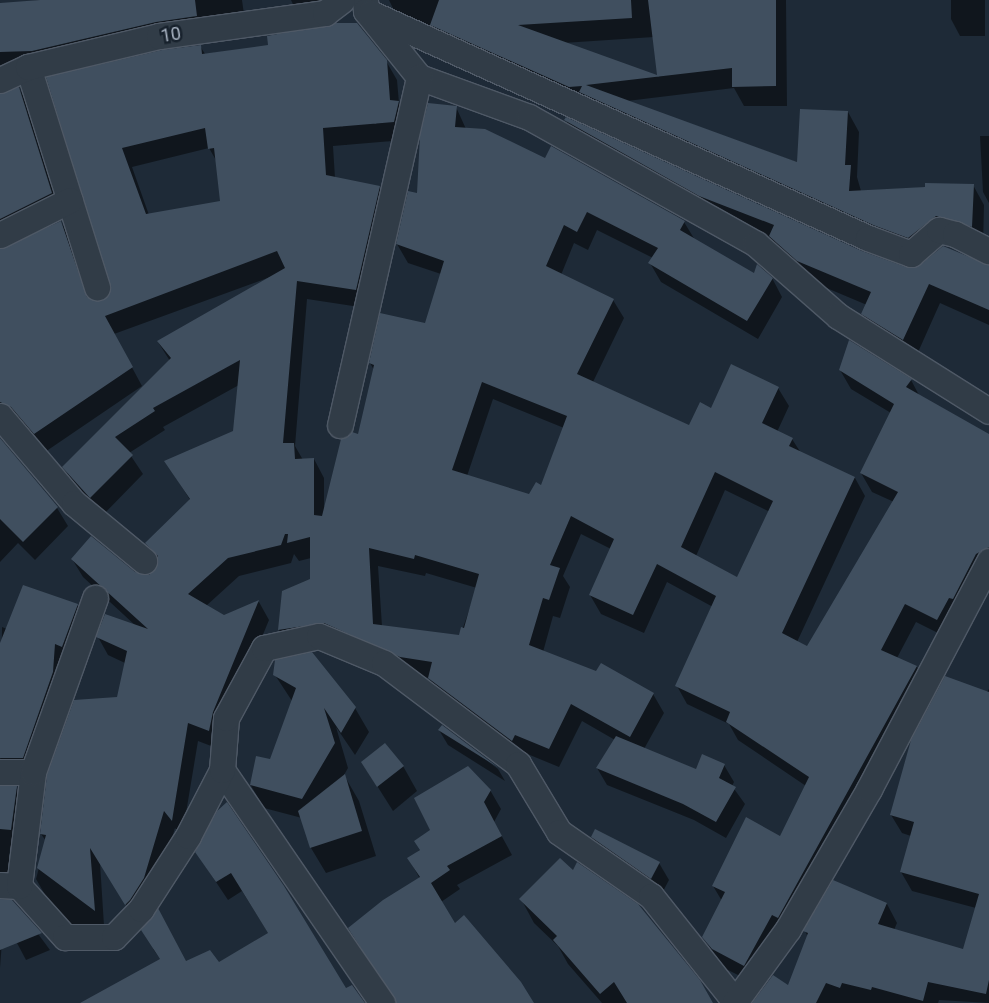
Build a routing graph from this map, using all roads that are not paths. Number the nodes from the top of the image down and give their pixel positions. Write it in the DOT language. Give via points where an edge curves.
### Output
graph roads {
  1 [pos="342,0"];
  2 [pos="366,6"];
  3 [pos="28,67"];
  4 [pos="419,77"];
  5 [pos="0,80"];
  6 [pos="70,200"];
  7 [pos="0,236"];
  8 [pos="989,251"];
  9 [pos="97,287"];
  10 [pos="989,411"];
  11 [pos="0,416"];
  12 [pos="340,425"];
  13 [pos="144,561"];
  14 [pos="989,561"];
  15 [pos="95,598"];
  16 [pos="222,770"];
  17 [pos="0,772"];
  18 [pos="33,772"];
  19 [pos="10,885"];
  20 [pos="382,1003"];
  21 [pos="736,1003"];
  1 -- 3 [label="street, 10" via="325,13 159,36"];
  2 -- 4 [label="street"];
  2 -- 8 [label="street" via="868,238 911,254 939,230 955,234"];
  3 -- 5 [label="street, 10"];
  3 -- 6 [label="street"];
  4 -- 10 [label="street" via="529,118 756,244 838,316"];
  4 -- 12 [label="street"];
  6 -- 7 [label="street"];
  6 -- 9 [label="street"];
  11 -- 13 [label="street" via="74,503"];
  14 -- 21 [label="street" via="869,789 788,929"];
  15 -- 18 [label="street"];
  16 -- 19 [label="street" via="188,836 141,909 114,937 65,937"];
  16 -- 20 [label="street"];
  16 -- 21 [label="street" via="226,718 264,648 319,636 384,663 518,764 559,832 651,896"];
  17 -- 18 [label="street"];
  18 -- 19 [label="street"];
}
